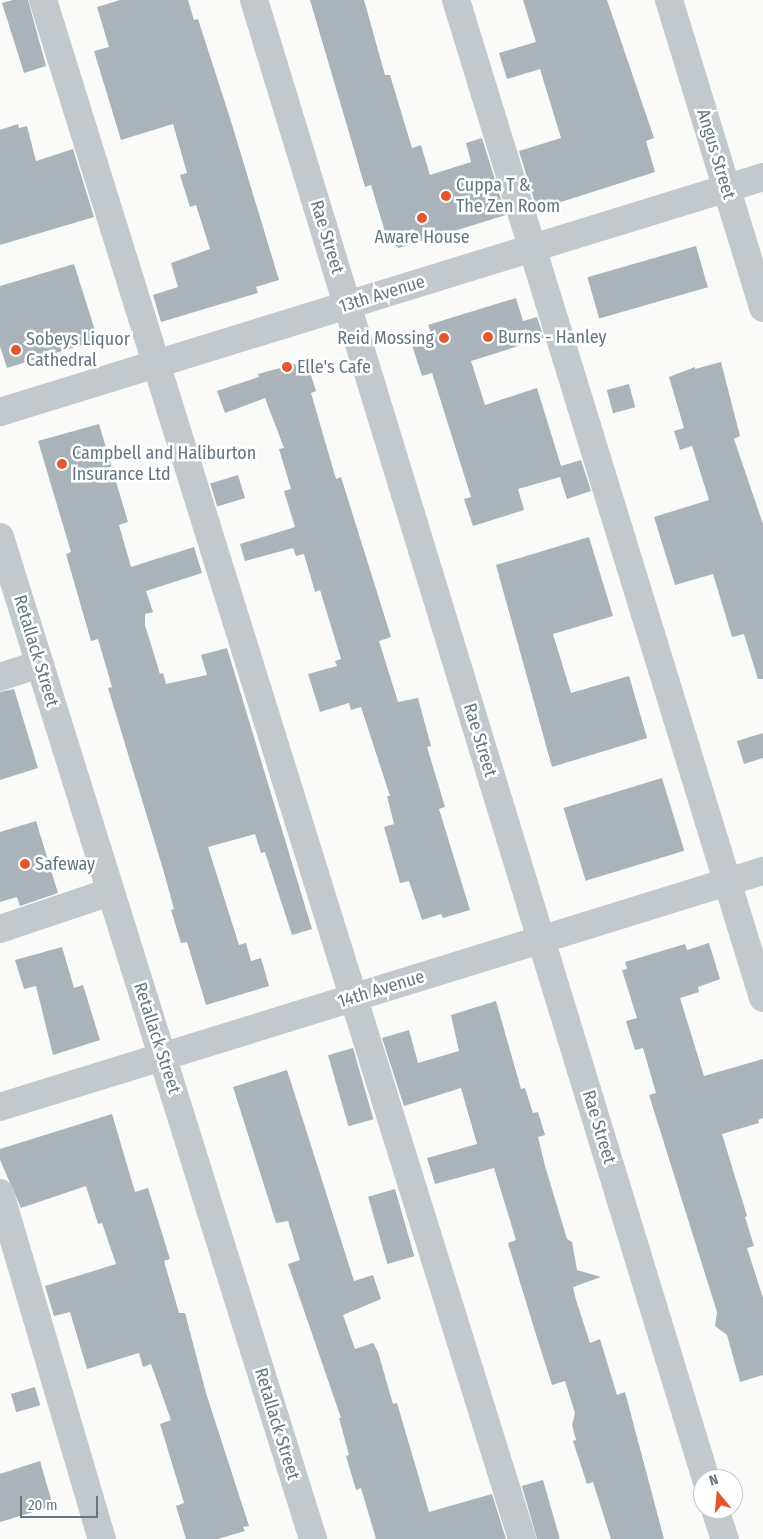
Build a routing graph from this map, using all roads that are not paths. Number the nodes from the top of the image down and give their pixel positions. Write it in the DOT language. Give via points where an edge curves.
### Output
graph roads {
  1 [pos="43,0"];
  2 [pos="254,0"];
  3 [pos="456,0"];
  4 [pos="669,0"];
  5 [pos="763,177"];
  6 [pos="726,188"];
  7 [pos="532,248"];
  8 [pos="347,305"];
  9 [pos="763,308"];
  10 [pos="156,363"];
  11 [pos="0,412"];
  12 [pos="0,536"];
  13 [pos="40,664"];
  14 [pos="0,677"];
  15 [pos="763,871"];
  16 [pos="727,882"];
  17 [pos="110,892"];
  18 [pos="0,928"];
  19 [pos="541,940"];
  20 [pos="354,998"];
  21 [pos="763,998"];
  22 [pos="163,1056"];
  23 [pos="0,1107"];
  24 [pos="0,1193"];
  25 [pos="703,1469"];
  26 [pos="718,1519"];
  27 [pos="102,1539"];
  28 [pos="313,1539"];
  29 [pos="522,1539"];
  30 [pos="724,1539"];
  1 -- 10 [label="street"];
  2 -- 8 [label="street, Rae Street"];
  3 -- 7 [label="street"];
  4 -- 6 [label="street, Angus Street"];
  5 -- 6 [label="street, 13th Avenue"];
  6 -- 7 [label="street, 13th Avenue"];
  6 -- 9 [label="street, Angus Street"];
  7 -- 8 [label="street, 13th Avenue"];
  7 -- 16 [label="street"];
  8 -- 10 [label="street, 13th Avenue"];
  8 -- 19 [label="street, Rae Street"];
  10 -- 11 [label="street, 13th Avenue"];
  10 -- 20 [label="street"];
  12 -- 13 [label="street, Retallack Street"];
  13 -- 14 [label="street"];
  13 -- 17 [label="street, Retallack Street"];
  15 -- 16 [label="street, 14th Avenue"];
  16 -- 19 [label="street, 14th Avenue"];
  16 -- 21 [label="street"];
  17 -- 18 [label="street"];
  17 -- 22 [label="street, Retallack Street"];
  19 -- 20 [label="street, 14th Avenue"];
  19 -- 25 [label="street, Rae Street"];
  20 -- 22 [label="street, 14th Avenue"];
  20 -- 29 [label="street"];
  22 -- 23 [label="street, 14th Avenue"];
  22 -- 28 [label="street, Retallack Street"];
  24 -- 27 [label="street"];
  26 -- 30 [label="street"];
}
